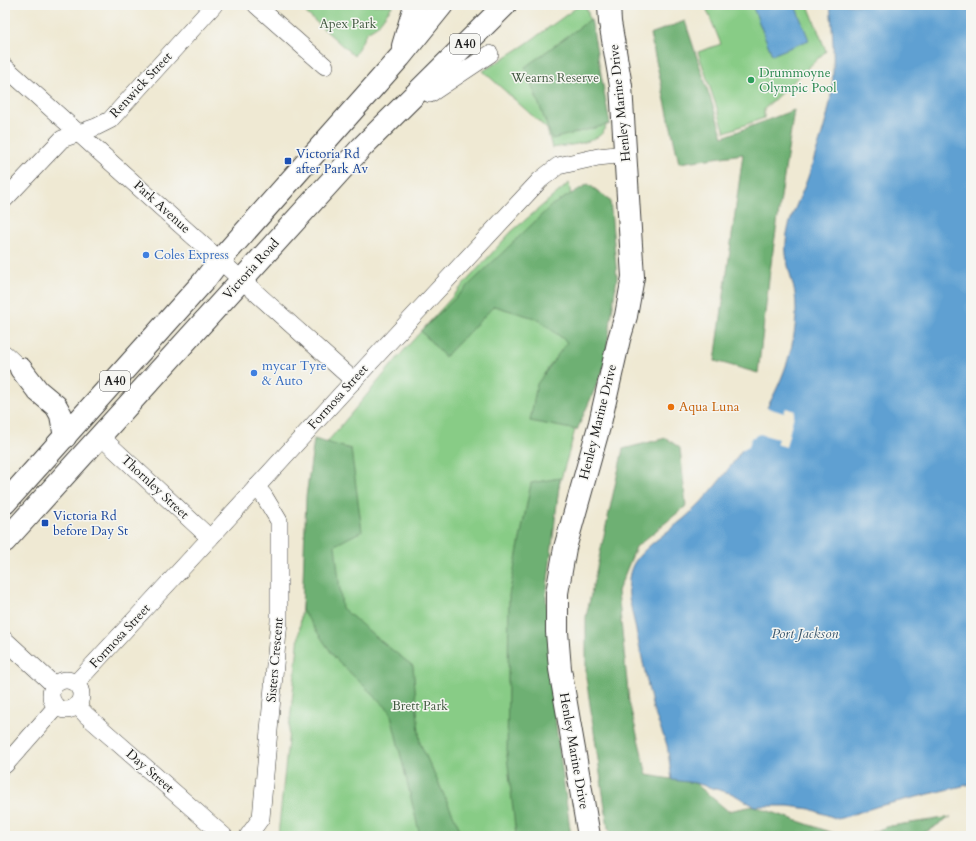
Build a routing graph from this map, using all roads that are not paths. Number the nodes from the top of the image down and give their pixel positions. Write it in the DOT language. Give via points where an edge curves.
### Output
graph roads {
  1 [pos="214,5"];
  2 [pos="256,5"];
  3 [pos="414,5"];
  4 [pos="442,5"];
  5 [pos="505,5"];
  6 [pos="609,5"];
  7 [pos="490,54"];
  8 [pos="400,57"];
  9 [pos="325,66"];
  10 [pos="5,67"];
  11 [pos="430,94"];
  12 [pos="79,134"];
  13 [pos="626,154"];
  14 [pos="5,199"];
  15 [pos="220,260"];
  16 [pos="242,279"];
  17 [pos="5,354"];
  18 [pos="21,369"];
  19 [pos="354,381"];
  20 [pos="100,436"];
  21 [pos="65,437"];
  22 [pos="256,487"];
  23 [pos="5,504"];
  24 [pos="210,538"];
  25 [pos="5,540"];
  26 [pos="5,640"];
  27 [pos="54,684"];
  28 [pos="76,684"];
  29 [pos="77,705"];
  30 [pos="56,707"];
  31 [pos="5,765"];
  32 [pos="224,836"];
  33 [pos="248,836"];
  34 [pos="589,836"];
  1 -- 12 [label="street, Renwick Street" via="110,120"];
  2 -- 9 [label="street"];
  3 -- 8 [label="main road"];
  4 -- 8 [label="main road, Victoria Road / A40"];
  5 -- 16 [label="main road, Victoria Road / A40" via="362,147"];
  6 -- 13 [label="main road, Henley Marine Drive" via="620,75"];
  7 -- 11 [label="street"];
  8 -- 15 [label="main road, Victoria Road / A40"];
  10 -- 12 [label="street, Park Avenue"];
  12 -- 14 [label="street, Renwick Street" via="62,139"];
  12 -- 15 [label="street, Park Avenue"];
  13 -- 19 [label="street, Formosa Street" via="558,166 540,180"];
  13 -- 34 [label="main road, Henley Marine Drive" via="634,277 600,423 569,529 557,593 560,669"];
  15 -- 16 [label="street, Park Avenue"];
  15 -- 21 [label="main road, Victoria Road / A40"];
  16 -- 19 [label="street, Park Avenue"];
  16 -- 20 [label="main road, Victoria Road / A40"];
  17 -- 18 [label="street"];
  18 -- 21 [label="main road" via="38,391 56,406 61,415"];
  19 -- 22 [label="street, Formosa Street"];
  20 -- 24 [label="street, Thornley Street"];
  20 -- 25 [label="main road, Victoria Road / A40"];
  21 -- 23 [label="main road, Victoria Road / A40"];
  22 -- 24 [label="street, Formosa Street"];
  22 -- 33 [label="street, Sisters Crescent" via="280,521 279,621 261,818"];
  24 -- 28 [label="street, Formosa Street"];
  26 -- 27 [label="street"];
  27 -- 28 [label="street" via="62,680"];
  27 -- 30 [label="street" via="51,698"];
  28 -- 29 [label="street" via="81,692"];
  29 -- 30 [label="street" via="69,710 60,710"];
  29 -- 32 [label="street, Day Street"];
  30 -- 31 [label="street"];
}
